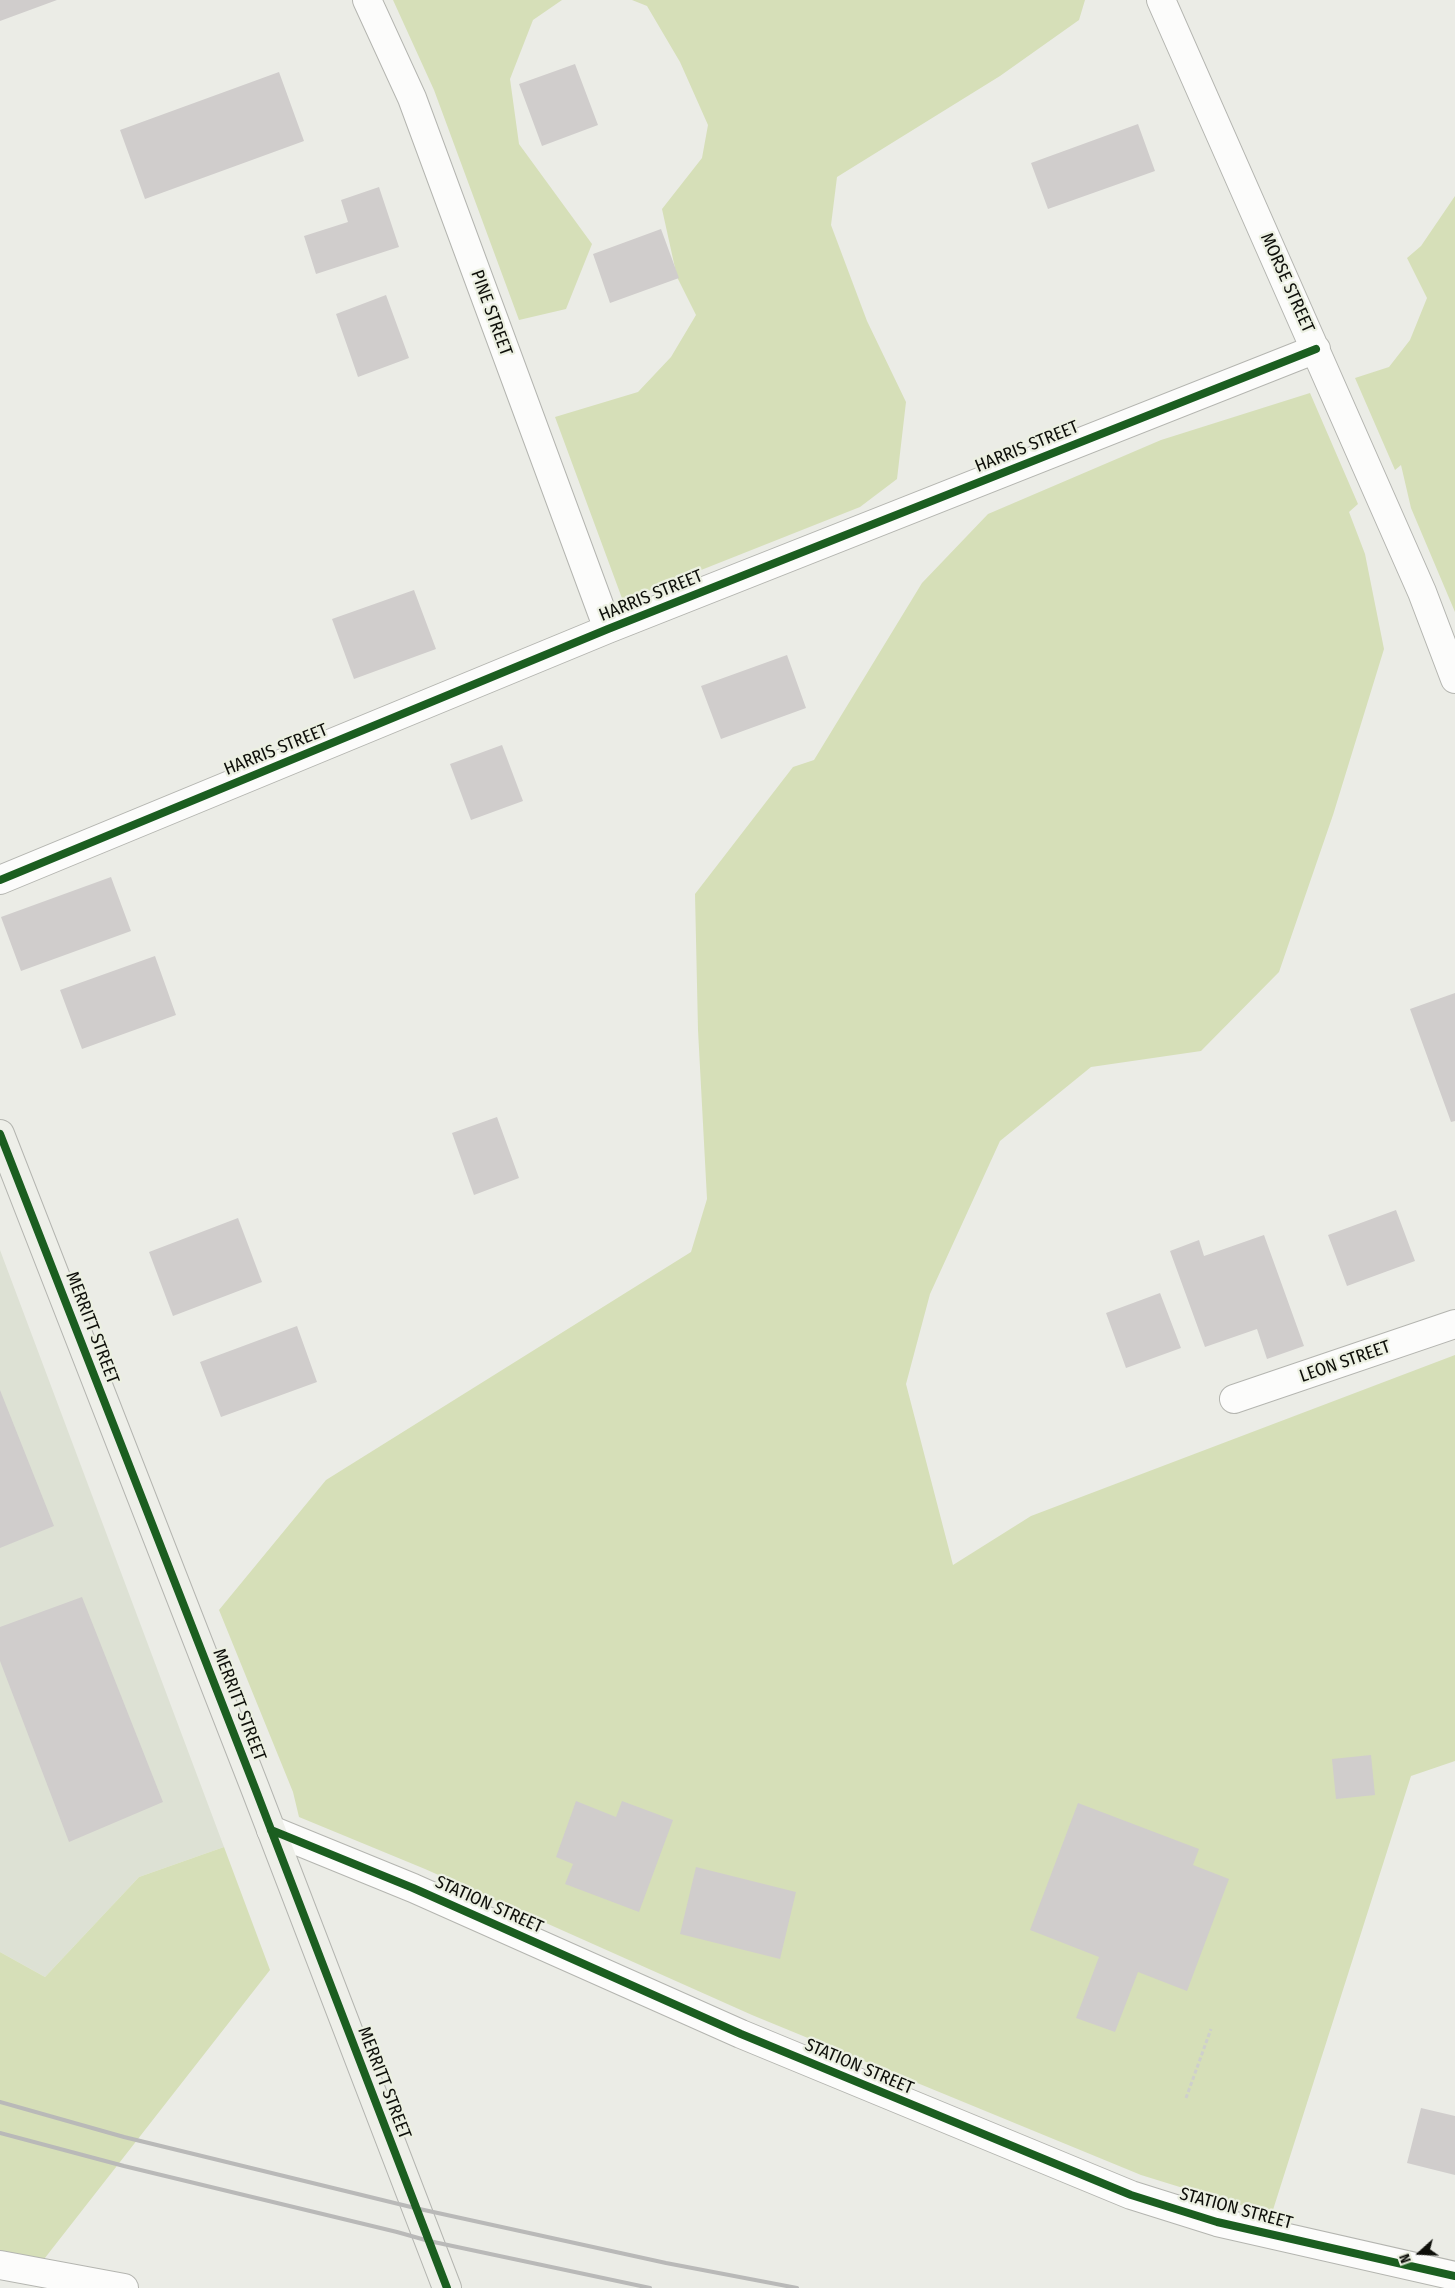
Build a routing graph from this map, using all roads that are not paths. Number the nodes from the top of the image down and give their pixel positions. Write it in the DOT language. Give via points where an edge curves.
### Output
graph roads {
  1 [pos="367,0"];
  2 [pos="1160,0"];
  3 [pos="1316,349"];
  4 [pos="608,629"];
  5 [pos="1455,679"];
  6 [pos="0,880"];
  7 [pos="0,1134"];
  8 [pos="1455,1324"];
  9 [pos="1234,1399"];
  10 [pos="271,1830"];
  11 [pos="0,2264"];
  12 [pos="1455,2276"];
  13 [pos="124,2288"];
  14 [pos="447,2288"];
  1 -- 4 [label="street, PINE STREET" via="412,98"];
  2 -- 3 [label="street, MORSE STREET"];
  3 -- 4 [label="street, HARRIS STREET"];
  3 -- 5 [label="street, MORSE STREET" via="1422,592"];
  4 -- 6 [label="street, HARRIS STREET"];
  7 -- 10 [label="street, MERRITT STREET"];
  8 -- 9 [label="street, LEON STREET"];
  10 -- 12 [label="street, STATION STREET" via="413,1888 741,2034 1131,2195 1217,2222"];
  10 -- 14 [label="street, MERRITT STREET"];
  11 -- 13 [label="street"];
}
